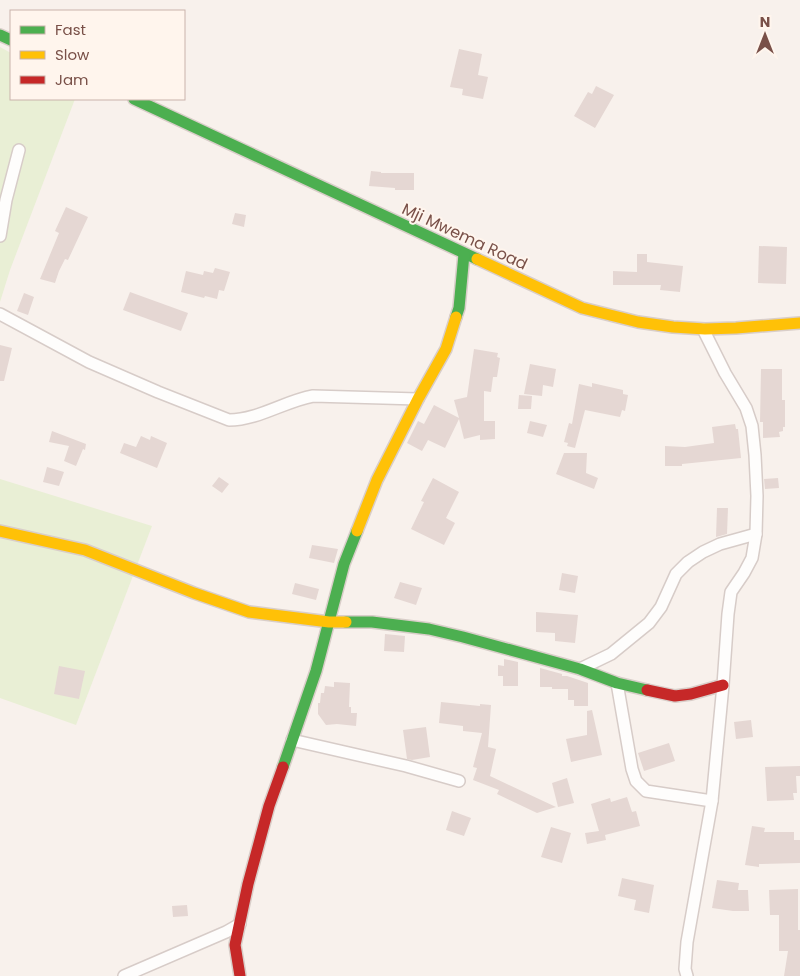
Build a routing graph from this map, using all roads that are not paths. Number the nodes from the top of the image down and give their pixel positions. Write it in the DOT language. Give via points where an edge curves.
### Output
graph roads {
  1 [pos="136,100"];
  2 [pos="19,150"];
  3 [pos="0,236"];
  4 [pos="464,254"];
  5 [pos="0,314"];
  6 [pos="800,323"];
  7 [pos="703,329"];
  8 [pos="418,398"];
  9 [pos="0,531"];
  10 [pos="756,534"];
  11 [pos="329,622"];
  12 [pos="580,670"];
  13 [pos="617,683"];
  14 [pos="723,685"];
  15 [pos="292,740"];
  16 [pos="459,781"];
  17 [pos="712,801"];
  18 [pos="240,924"];
  19 [pos="124,976"];
  20 [pos="240,976"];
  21 [pos="687,976"];
  1 -- 4 [label="street, Mji Mwema Road"];
  2 -- 3 [label="street"];
  4 -- 7 [label="street, Mji Mwema Road" via="582,308 631,321"];
  4 -- 8 [label="street" via="454,326 446,349"];
  5 -- 8 [label="street" via="89,362 229,420 254,416 314,396"];
  6 -- 7 [label="street, Mji Mwema Road"];
  7 -- 10 [label="street" via="746,408 752,426"];
  8 -- 11 [label="street" via="377,480 344,564"];
  9 -- 11 [label="street" via="85,550 248,612"];
  10 -- 12 [label="street" via="720,544 688,562 676,574 661,607 648,623 611,654"];
  10 -- 14 [label="street" via="752,558 731,592"];
  11 -- 12 [label="street" via="372,622 429,629"];
  11 -- 15 [label="street"];
  12 -- 13 [label="street"];
  13 -- 14 [label="street" via="675,696"];
  13 -- 17 [label="street" via="636,781 646,791"];
  14 -- 17 [label="street"];
  15 -- 16 [label="street"];
  15 -- 18 [label="street" via="269,806"];
  17 -- 21 [label="street" via="687,942"];
  18 -- 19 [label="street"];
  18 -- 20 [label="street" via="235,945"];
}
